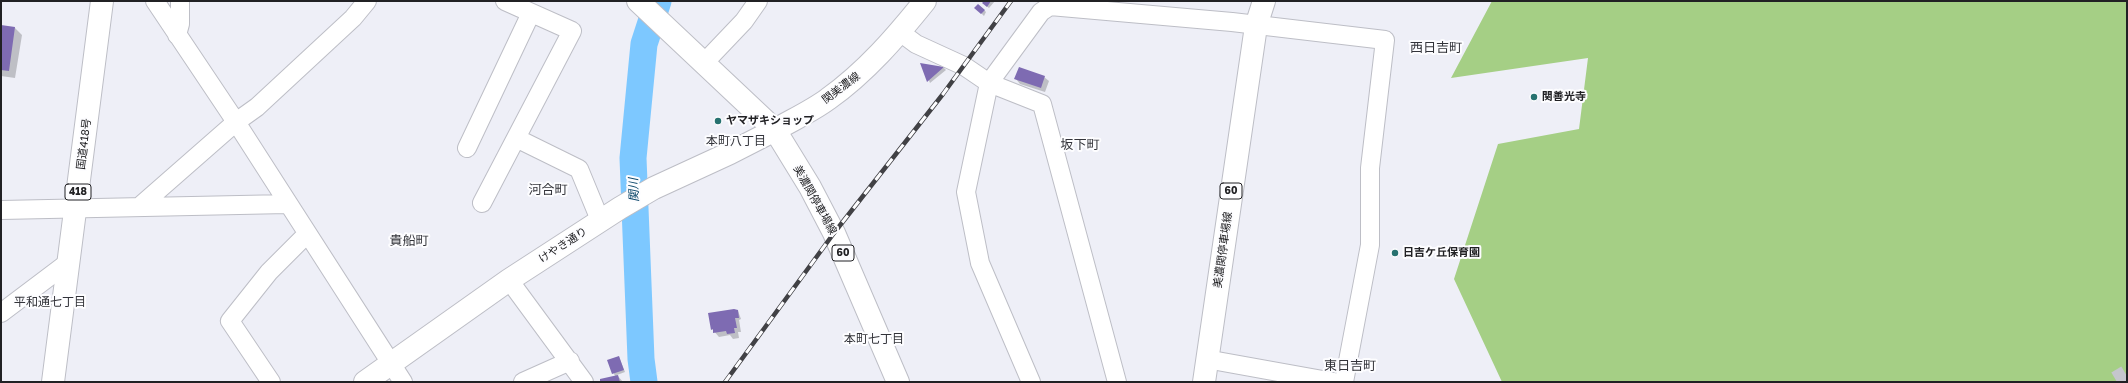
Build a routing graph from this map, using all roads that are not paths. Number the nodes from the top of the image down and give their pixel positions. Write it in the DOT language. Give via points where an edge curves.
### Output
graph roads {
  1 [pos="102,1"];
  2 [pos="155,1"];
  3 [pos="180,1"];
  4 [pos="367,1"];
  5 [pos="505,1"];
  6 [pos="638,1"];
  7 [pos="758,1"];
  8 [pos="925,1"];
  9 [pos="1264,1"];
  10 [pos="531,12"];
  11 [pos="1256,26"];
  12 [pos="900,32"];
  13 [pos="177,34"];
  14 [pos="704,63"];
  15 [pos="988,83"];
  16 [pos="236,122"];
  17 [pos="775,130"];
  18 [pos="516,138"];
  19 [pos="467,148"];
  20 [pos="482,203"];
  21 [pos="287,204"];
  22 [pos="139,207"];
  23 [pos="76,208"];
  24 [pos="1,210"];
  25 [pos="600,220"];
  26 [pos="307,234"];
  27 [pos="70,261"];
  28 [pos="509,280"];
  29 [pos="1,313"];
  30 [pos="1206,358"];
  31 [pos="570,361"];
  32 [pos="391,364"];
  33 [pos="53,382"];
  34 [pos="271,382"];
  35 [pos="366,382"];
  36 [pos="403,382"];
  37 [pos="523,382"];
  38 [pos="584,382"];
  39 [pos="898,382"];
  40 [pos="1031,382"];
  41 [pos="1117,382"];
  42 [pos="1204,382"];
  43 [pos="1334,382"];
  44 [pos="1344,382"];
  1 -- 23 [label="main road, 国道418号 / 418"];
  2 -- 13 [label="street"];
  3 -- 13 [label="street" via="180,24"];
  4 -- 16 [label="street" via="354,18 268,97"];
  5 -- 10 [label="street"];
  6 -- 14 [label="main road"];
  7 -- 14 [label="street" via="744,21"];
  8 -- 12 [label="main road, 関美濃線"];
  9 -- 11 [label="main road, 美濃関停車場線 / 60"];
  10 -- 18 [label="street" via="572,31"];
  10 -- 19 [label="street"];
  11 -- 15 [label="street" via="1050,6 1042,12"];
  11 -- 30 [label="main road, 美濃関停車場線 / 60"];
  11 -- 44 [label="street" via="1385,40 1370,168 1370,244"];
  12 -- 15 [label="street" via="916,44 964,66"];
  12 -- 17 [label="main road, 関美濃線" via="862,72 828,100"];
  13 -- 16 [label="street"];
  14 -- 17 [label="main road"];
  15 -- 40 [label="street" via="966,192 980,263"];
  15 -- 41 [label="street" via="1042,104"];
  16 -- 21 [label="street"];
  16 -- 22 [label="street"];
  17 -- 25 [label="main road, けやき通り" via="654,188"];
  17 -- 39 [label="main road, 美濃関停車場線 / 60" via="810,187 834,233"];
  18 -- 20 [label="street"];
  18 -- 25 [label="street" via="579,169"];
  21 -- 22 [label="street"];
  21 -- 26 [label="street"];
  22 -- 23 [label="street"];
  23 -- 24 [label="street"];
  23 -- 27 [label="main road, 国道418号 / 418"];
  25 -- 28 [label="main road, けやき通り"];
  26 -- 32 [label="street"];
  26 -- 34 [label="street" via="268,272 230,321"];
  27 -- 29 [label="street"];
  27 -- 33 [label="main road, 国道418号 / 418"];
  28 -- 31 [label="street"];
  28 -- 32 [label="main road, けやき通り"];
  30 -- 42 [label="main road, 美濃関停車場線 / 60"];
  30 -- 43 [label="street"];
  31 -- 37 [label="street"];
  31 -- 38 [label="street"];
  32 -- 35 [label="main road, けやき通り"];
  32 -- 36 [label="street"];
}
